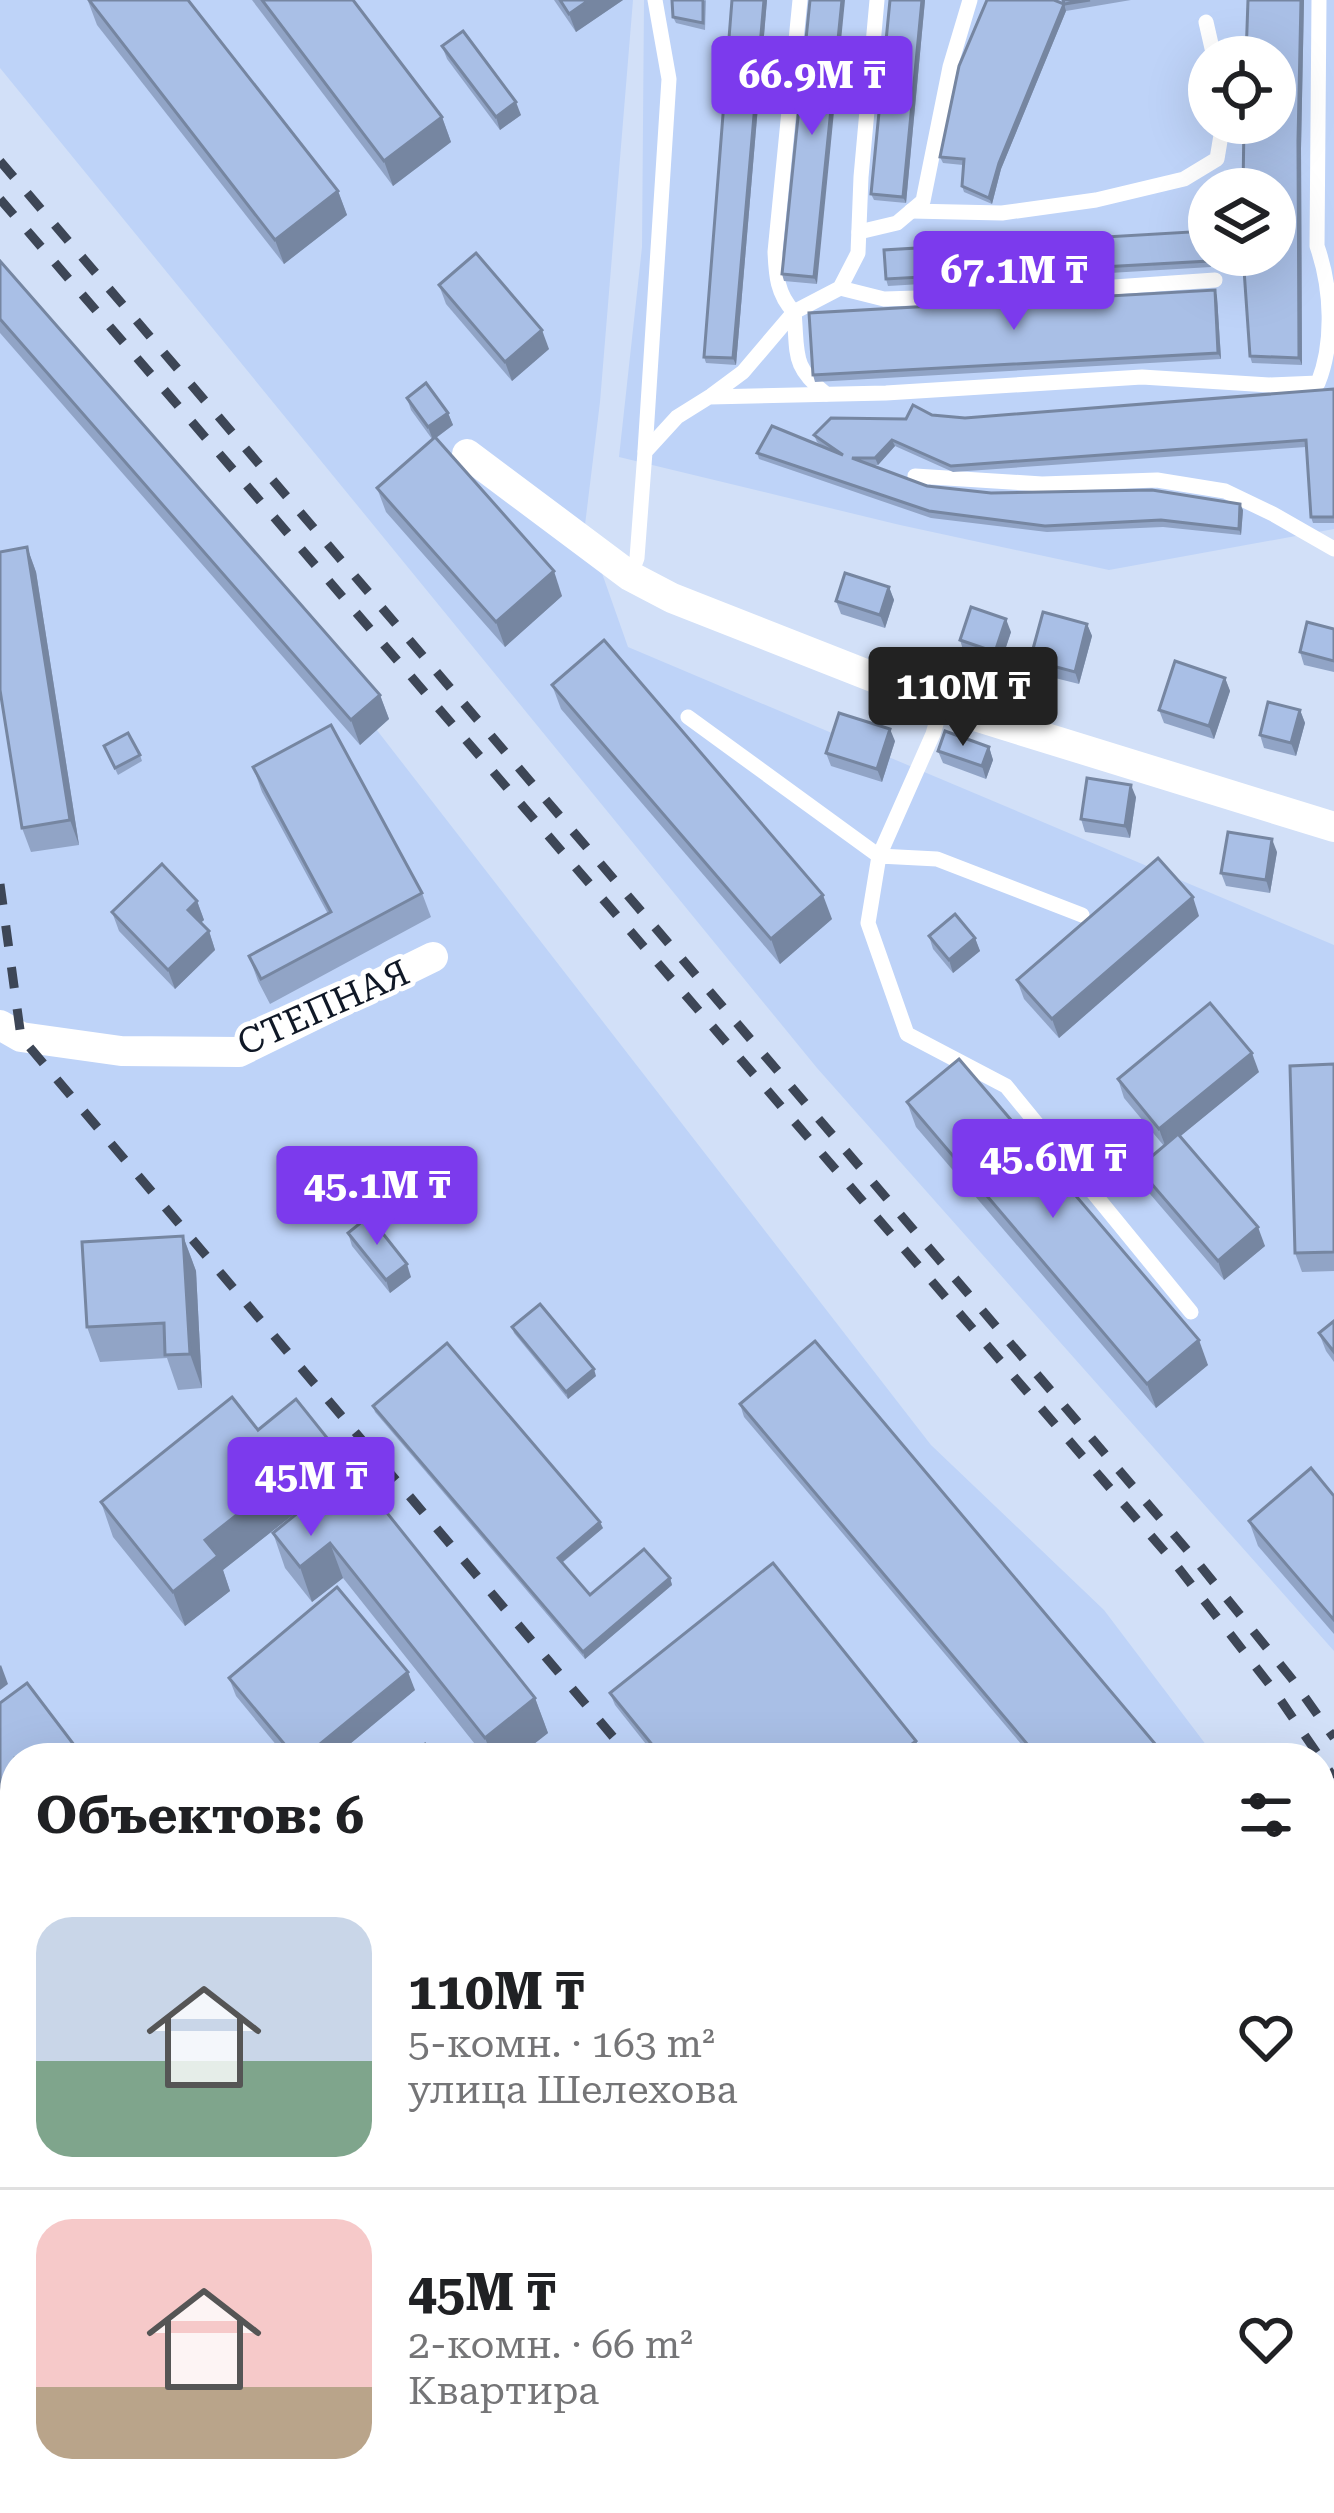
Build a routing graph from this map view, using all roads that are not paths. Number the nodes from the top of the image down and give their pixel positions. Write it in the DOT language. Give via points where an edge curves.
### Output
graph roads {
  1 [pos="655,0"];
  2 [pos="800,0"];
  3 [pos="877,0"];
  4 [pos="970,0"];
  5 [pos="1319,0"];
  6 [pos="1206,22"];
  7 [pos="1209,36"];
  8 [pos="1220,144"];
  9 [pos="911,211"];
  10 [pos="859,232"];
  11 [pos="1215,280"];
  12 [pos="840,288"];
  13 [pos="794,312"];
  14 [pos="826,394"];
  15 [pos="710,397"];
  16 [pos="645,452"];
  17 [pos="467,454"];
  18 [pos="916,476"];
  19 [pos="1334,549"];
  20 [pos="630,576"];
  21 [pos="942,704"];
  22 [pos="688,717"];
  23 [pos="1334,827"];
  24 [pos="879,856"];
  25 [pos="1082,915"];
  26 [pos="433,957"];
  27 [pos="0,1025"];
  28 [pos="1191,1312"];
  1 -- 16 [label="lane" via="669,79"];
  2 -- 13 [label="lane" via="775,252 776,280"];
  3 -- 10 [label="lane"];
  4 -- 9 [label="lane" via="923,201"];
  5 -- 14 [label="lane" via="1317,246 1334,347 1318,383 1142,377"];
  6 -- 7 [label="lane"];
  8 -- 9 [label="lane" via="1217,159 1184,179 1096,200 1002,214"];
  9 -- 10 [label="lane"];
  10 -- 12 [label="lane"];
  11 -- 12 [label="lane" via="884,299"];
  12 -- 13 [label="lane"];
  13 -- 14 [label="lane" via="796,355 806,378"];
  13 -- 15 [label="lane"];
  14 -- 15 [label="lane"];
  15 -- 16 [label="lane" via="677,416"];
  16 -- 20 [label="lane"];
  17 -- 20 [label="street"];
  18 -- 19 [label="lane" via="1157,481 1226,491"];
  20 -- 21 [label="street"];
  21 -- 23 [label="street"];
  21 -- 24 [label="lane"];
  22 -- 24 [label="lane"];
  24 -- 25 [label="lane" via="937,859"];
  24 -- 28 [label="lane" via="868,923 907,1034 1006,1086"];
  26 -- 27 [label="street, СТЕПНАЯ" via="239,1052 121,1051 21,1037"];
}
